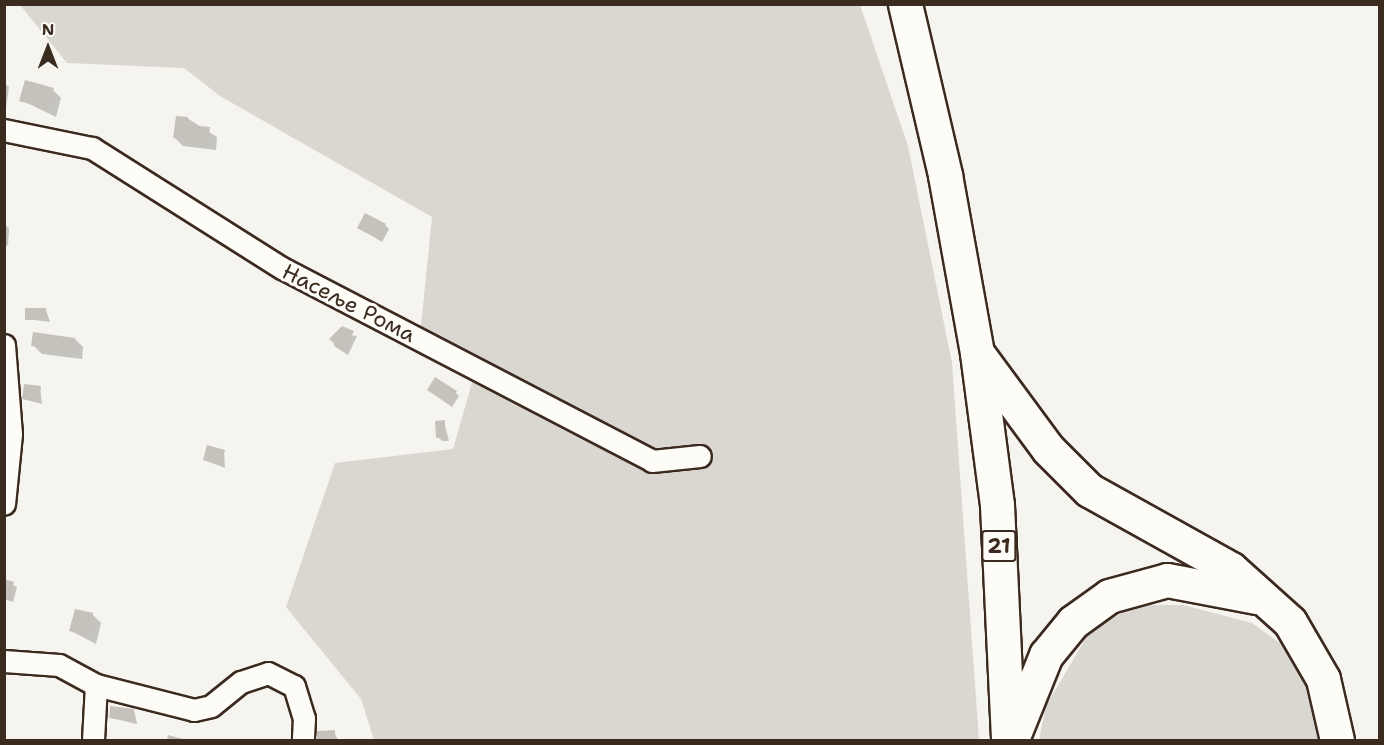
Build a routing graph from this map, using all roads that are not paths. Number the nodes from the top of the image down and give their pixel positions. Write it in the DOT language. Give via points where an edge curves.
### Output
graph roads {
  1 [pos="905,4"];
  2 [pos="4,130"];
  3 [pos="4,345"];
  4 [pos="976,352"];
  5 [pos="700,456"];
  6 [pos="4,504"];
  7 [pos="1266,600"];
  8 [pos="4,661"];
  9 [pos="96,685"];
  10 [pos="93,741"];
  11 [pos="303,741"];
  12 [pos="1010,741"];
  13 [pos="1337,741"];
  1 -- 4 [label="main road, 21" via="945,175"];
  2 -- 5 [label="street, Насеље Рома" via="92,148 263,257 652,461"];
  3 -- 6 [label="street" via="11,434"];
  4 -- 7 [label="main road" via="1042,441 1089,490 1232,569"];
  4 -- 12 [label="main road, 21" via="997,505"];
  7 -- 12 [label="main road" via="1221,587 1167,580 1109,596 1073,622 1046,655"];
  7 -- 13 [label="main road" via="1294,627 1316,661"];
  8 -- 9 [label="street" via="59,665"];
  9 -- 10 [label="street"];
  9 -- 11 [label="street" via="194,710 211,706 241,682 268,673 294,686 304,718"];
}
